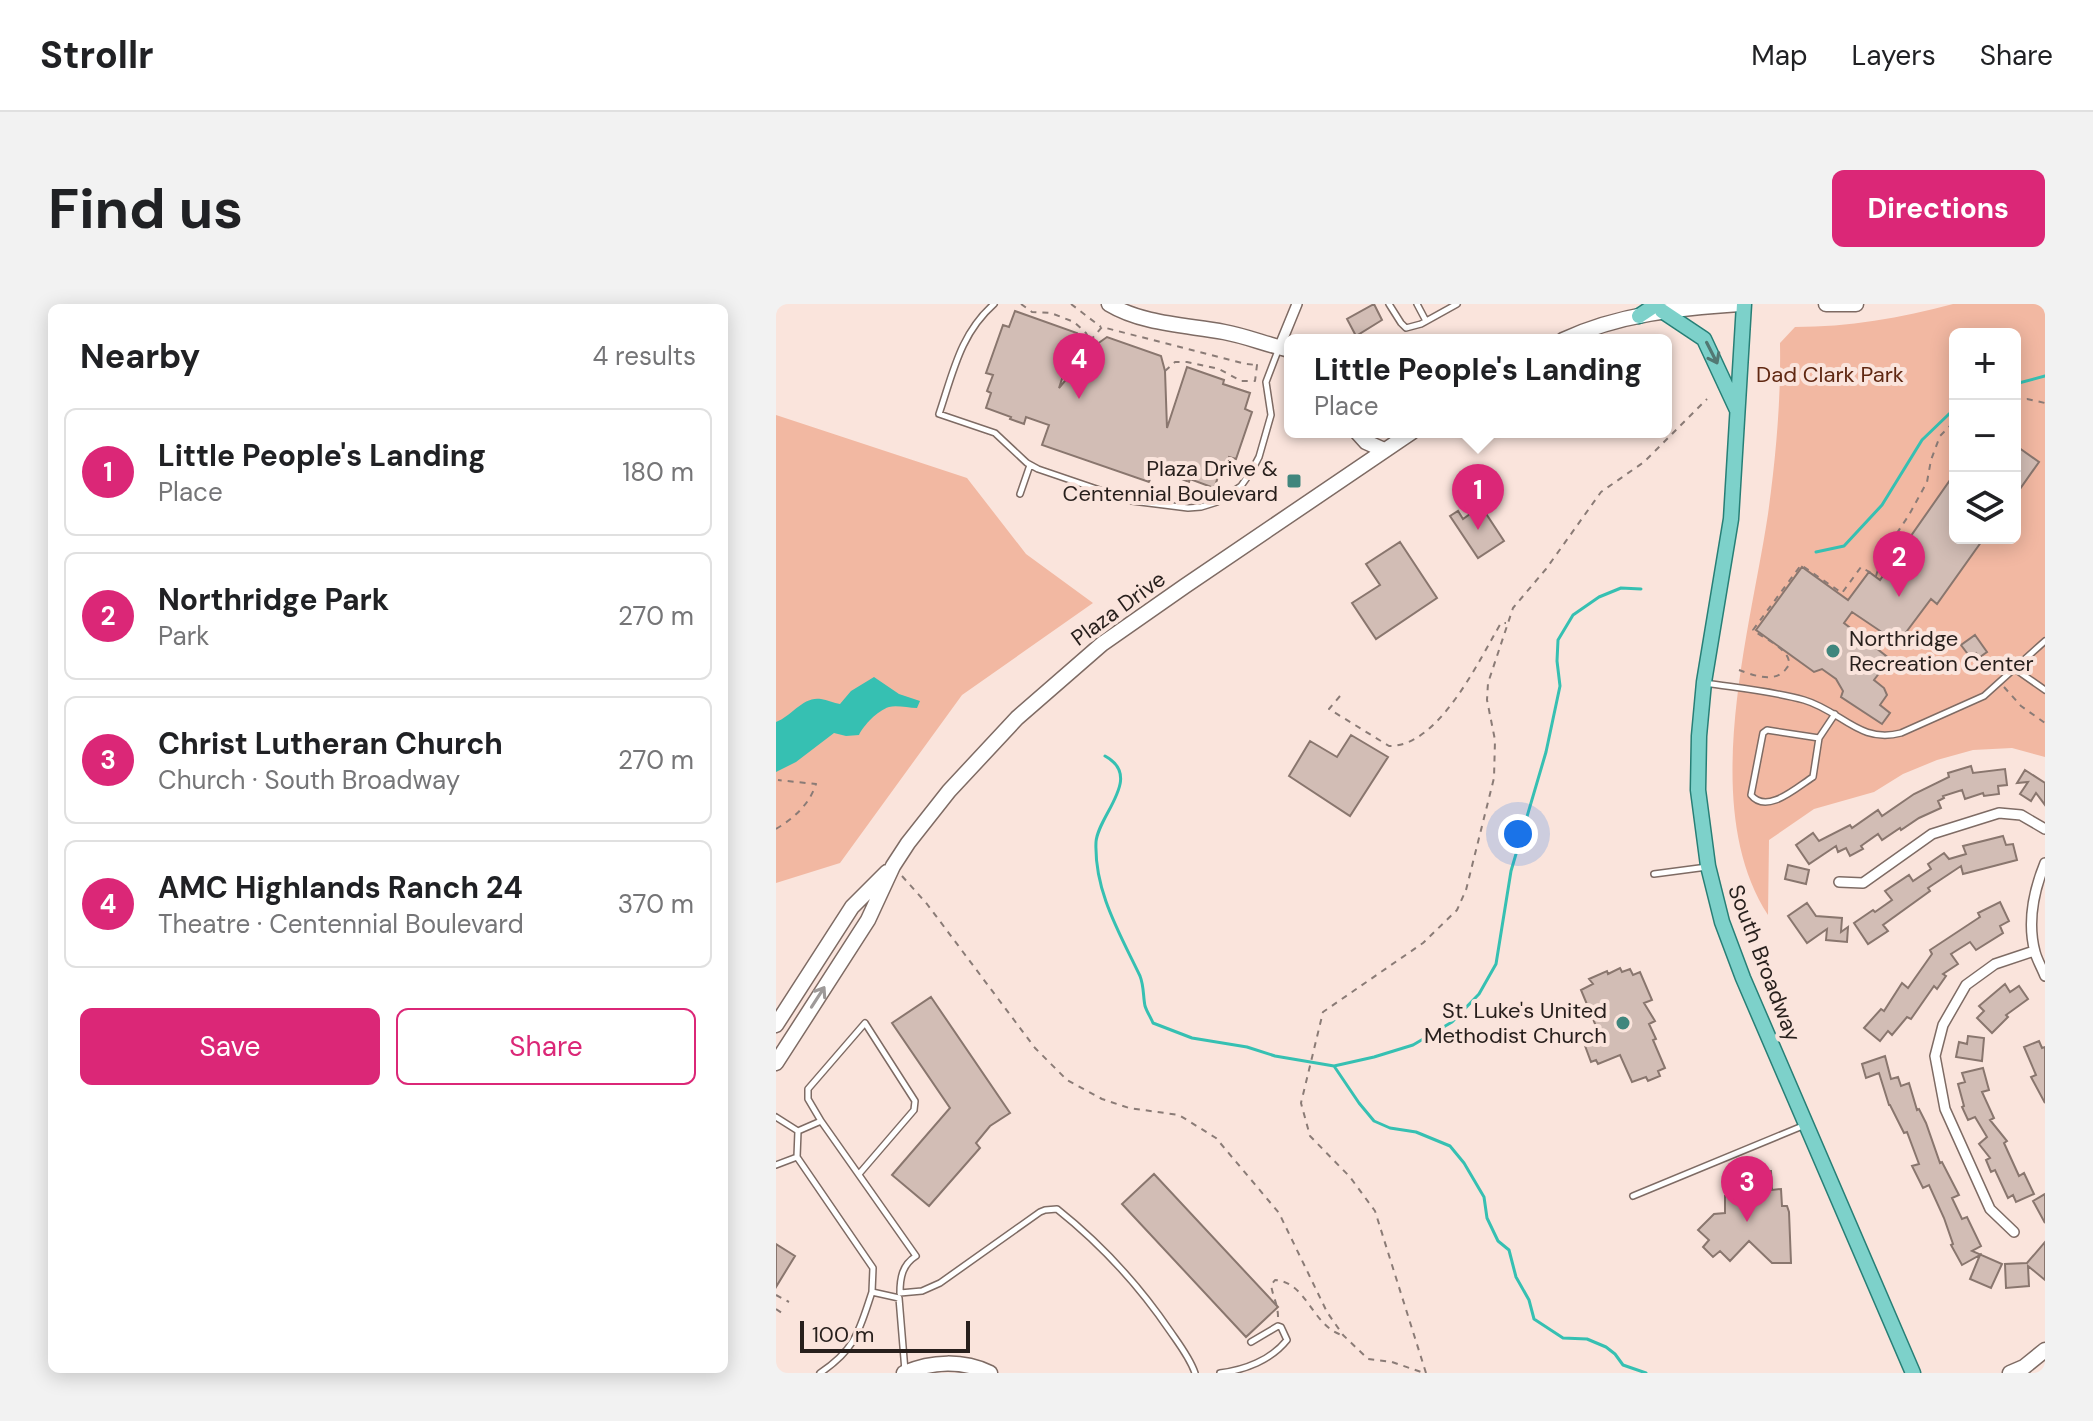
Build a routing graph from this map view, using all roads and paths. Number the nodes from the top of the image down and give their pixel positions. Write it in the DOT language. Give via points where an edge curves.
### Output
graph roads {
  1 [pos="994,304"];
  2 [pos="1021,304"];
  3 [pos="1047,304"];
  4 [pos="1071,304"];
  5 [pos="1109,304"];
  6 [pos="1297,304"];
  7 [pos="1389,304"];
  8 [pos="1417,304"];
  9 [pos="1457,304"];
  10 [pos="1742,304"];
  11 [pos="1826,304"];
  12 [pos="1856,304"];
  13 [pos="1659,308"];
  14 [pos="1051,313"];
  15 [pos="1426,321"];
  16 [pos="1102,327"];
  17 [pos="1288,334"];
  18 [pos="1577,334"];
  19 [pos="1090,341"];
  20 [pos="1093,347"];
  21 [pos="1284,349"];
  22 [pos="1257,365"];
  23 [pos="1165,371"];
  24 [pos="1270,372"];
  25 [pos="1707,399"];
  26 [pos="2021,400"];
  27 [pos="2045,403"];
  28 [pos="1739,414"];
  29 [pos="1949,427"];
  30 [pos="1672,434"];
  31 [pos="1362,438"];
  32 [pos="1380,438"];
  33 [pos="1403,438"];
  34 [pos="1668,438"];
  35 [pos="1384,450"];
  36 [pos="1030,465"];
  37 [pos="1020,494"];
  38 [pos="1507,622"];
  39 [pos="2045,641"];
  40 [pos="2015,669"];
  41 [pos="1739,670"];
  42 [pos="1704,682"];
  43 [pos="2000,682"];
  44 [pos="2045,690"];
  45 [pos="1340,696"];
  46 [pos="1835,714"];
  47 [pos="2045,723"];
  48 [pos="1819,738"];
  49 [pos="778,780"];
  50 [pos="776,829"];
  51 [pos="2045,829"];
  52 [pos="2045,863"];
  53 [pos="893,866"];
  54 [pos="1708,866"];
  55 [pos="1654,874"];
  56 [pos="1839,882"];
  57 [pos="2034,951"];
  58 [pos="2045,976"];
  59 [pos="780,1020"];
  60 [pos="776,1039"];
  61 [pos="776,1063"];
  62 [pos="776,1117"];
  63 [pos="821,1121"];
  64 [pos="1806,1124"];
  65 [pos="798,1131"];
  66 [pos="797,1157"];
  67 [pos="776,1165"];
  68 [pos="859,1174"];
  69 [pos="1633,1196"];
  70 [pos="2014,1232"];
  71 [pos="872,1292"];
  72 [pos="776,1295"];
  73 [pos="900,1296"];
  74 [pos="789,1302"];
  75 [pos="776,1309"];
  76 [pos="782,1313"];
  77 [pos="1278,1326"];
  78 [pos="1343,1335"];
  79 [pos="1251,1342"];
  80 [pos="2045,1350"];
  81 [pos="820,1373"];
  82 [pos="905,1373"];
  83 [pos="990,1373"];
  84 [pos="1195,1373"];
  85 [pos="1220,1373"];
  86 [pos="1425,1373"];
  87 [pos="1913,1373"];
  88 [pos="2010,1373"];
  1 -- 36 [label="lane" via="964,340 939,414 995,433"];
  2 -- 14 [label="path" via="1032,312"];
  3 -- 14 [label="path"];
  4 -- 16 [label="path"];
  5 -- 21 [label="street" via="1155,321"];
  6 -- 17 [label="street"];
  7 -- 15 [label="lane" via="1406,328"];
  8 -- 15 [label="lane"];
  9 -- 15 [label="lane"];
  10 -- 13 [label="street"];
  10 -- 28 [label="main road, South Broadway"];
  11 -- 12 [label="street"];
  13 -- 18 [label="street"];
  13 -- 28 [label="main road, one-way" via="1704,339"];
  14 -- 19 [label="path" via="1074,322"];
  16 -- 19 [label="path"];
  16 -- 22 [label="path"];
  19 -- 20 [label="path"];
  21 -- 24 [label="lane"];
  22 -- 23 [label="path" via="1255,381 1187,362 1175,362"];
  22 -- 24 [label="path"];
  24 -- 36 [label="lane" via="1266,382 1271,415 1259,457 1241,486 1217,502 1188,508 1132,501"];
  25 -- 30 [label="path"];
  26 -- 27 [label="path"];
  28 -- 42 [label="main road, South Broadway" via="1731,519"];
  29 -- 41 [label="path" via="1940,436 1927,482 1883,554 1876,576 1861,567 1842,593 1801,565 1753,630 1787,655 1787,668 1773,678"];
  31 -- 35 [label="street"];
  32 -- 35 [label="street"];
  33 -- 35 [label="street, Plaza Drive"];
  34 -- 38 [label="path" via="1601,492"];
  35 -- 53 [label="street, Plaza Drive" via="1102,644 1051,687 969,769"];
  36 -- 37 [label="lane"];
  38 -- 45 [label="path" via="1501,623 1457,698 1427,732 1399,746 1389,746 1329,709"];
  38 -- 86 [label="path" via="1488,683 1494,778 1466,890 1457,910 1423,943 1323,1012 1301,1103 1310,1136 1375,1211"];
  39 -- 40 [label="lane"];
  40 -- 43 [label="lane"];
  40 -- 44 [label="lane"];
  42 -- 46 [label="lane" via="1783,695"];
  42 -- 54 [label="main road, South Broadway" via="1698,790"];
  43 -- 46 [label="lane" via="1976,701 1887,737 1869,735"];
  43 -- 47 [label="path"];
  46 -- 48 [label="lane"];
  48 -- 48 [label="lane" via="1813,777 1771,803 1751,795 1763,733"];
  49 -- 50 [label="path" via="816,784 791,820"];
  51 -- 56 [label="street" via="2021,815 1999,813 1932,834 1863,883"];
  52 -- 57 [label="street" via="2032,915"];
  53 -- 59 [label="street, Plaza Drive" via="852,907"];
  61 -- 53 [label="street, Plaza Drive, one-way" via="868,920"];
  53 -- 78 [label="path" via="1035,1048 1067,1080 1129,1108 1179,1115 1216,1138 1279,1213"];
  54 -- 55 [label="lane"];
  54 -- 64 [label="main road, South Broadway" via="1722,922"];
  57 -- 58 [label="street"];
  57 -- 70 [label="street" via="1995,964 1966,985 1943,1025 1935,1056 1945,1109 1983,1194 1990,1209"];
  59 -- 60 [label="street, Plaza Drive" via="785,1025"];
  62 -- 65 [label="lane"];
  63 -- 65 [label="lane"];
  63 -- 68 [label="lane"];
  63 -- 68 [label="lane" via="808,1089 865,1023 915,1106"];
  64 -- 69 [label="lane"];
  64 -- 87 [label="main road, South Broadway"];
  65 -- 66 [label="lane"];
  66 -- 67 [label="lane"];
  66 -- 71 [label="lane" via="873,1268"];
  68 -- 73 [label="lane" via="916,1256 904,1267"];
  71 -- 73 [label="lane"];
  71 -- 81 [label="lane" via="856,1339"];
  72 -- 74 [label="path"];
  73 -- 82 [label="lane"];
  73 -- 84 [label="lane" via="940,1283 1040,1212 1057,1209 1090,1236 1150,1302"];
  75 -- 76 [label="path"];
  77 -- 78 [label="path" via="1271,1285 1275,1280 1294,1286 1323,1324"];
  77 -- 79 [label="lane"];
  77 -- 85 [label="lane" via="1287,1340 1279,1349 1250,1367"];
  78 -- 86 [label="path" via="1368,1359"];
  80 -- 88 [label="street"];
  82 -- 83 [label="street" via="944,1363"];
}
